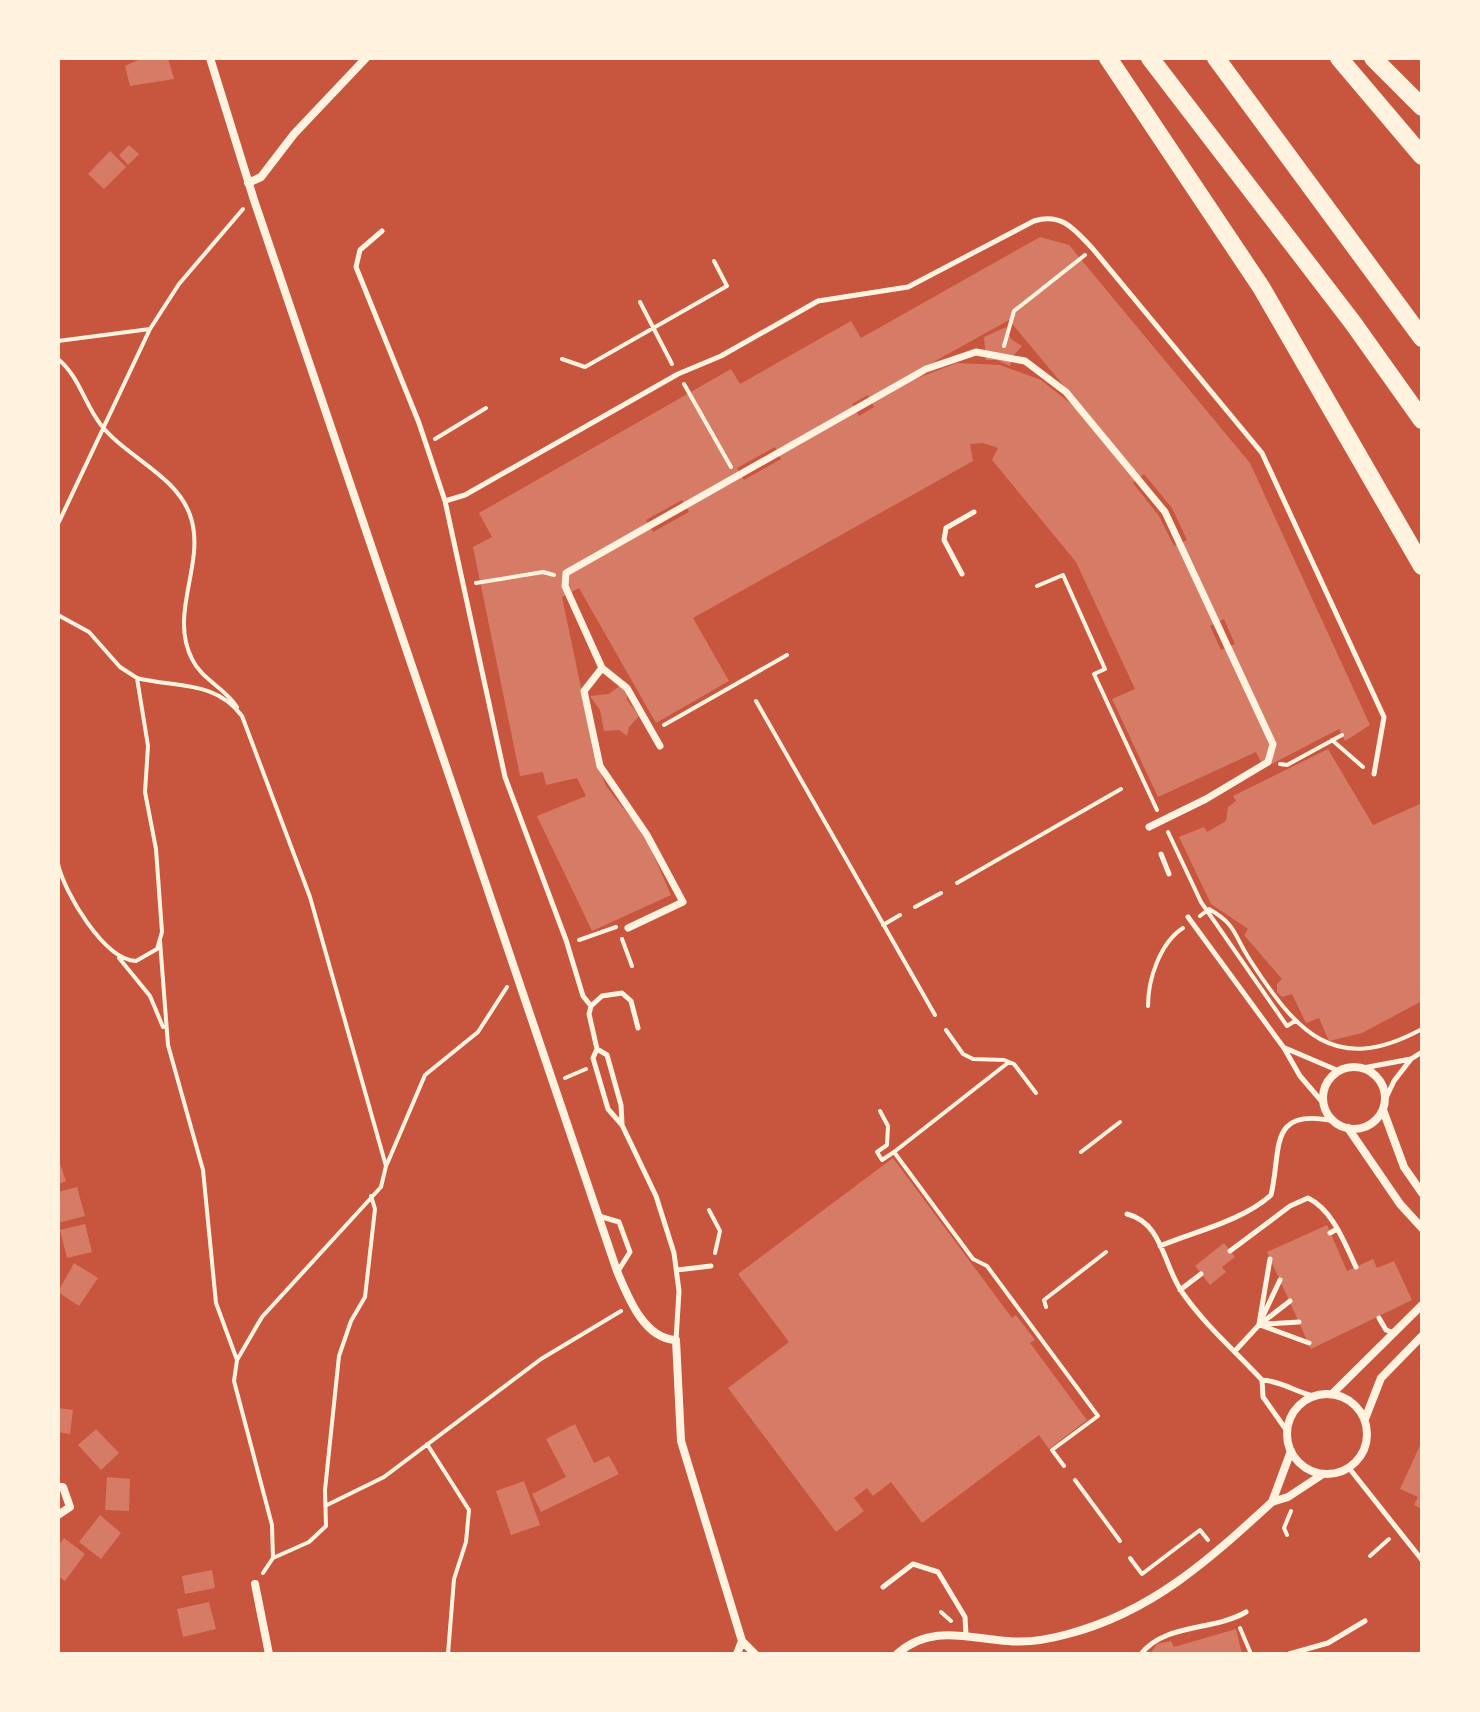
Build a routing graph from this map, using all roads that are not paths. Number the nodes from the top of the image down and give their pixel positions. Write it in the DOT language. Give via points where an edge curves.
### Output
graph roads {
  1 [pos="210,58"];
  2 [pos="366,58"];
  3 [pos="1108,58"];
  4 [pos="1150,58"];
  5 [pos="1216,58"];
  6 [pos="1339,58"];
  7 [pos="1373,58"];
  8 [pos="1422,107"];
  9 [pos="1422,156"];
  10 [pos="248,183"];
  11 [pos="382,231"];
  12 [pos="1422,338"];
  13 [pos="1422,420"];
  14 [pos="445,501"];
  15 [pos="974,512"];
  16 [pos="1422,566"];
  17 [pos="962,574"];
  18 [pos="602,668"];
  19 [pos="660,746"];
  20 [pos="1374,774"];
  21 [pos="1149,827"];
  22 [pos="1161,854"];
  23 [pos="1169,874"];
  24 [pos="1188,917"];
  25 [pos="628,928"];
  26 [pos="591,1006"];
  27 [pos="638,1028"];
  28 [pos="1284,1048"];
  29 [pos="597,1049"];
  30 [pos="1422,1052"];
  31 [pos="1411,1059"];
  32 [pos="1363,1068"];
  33 [pos="1339,1071"];
  34 [pos="1385,1100"];
  35 [pos="1324,1104"];
  36 [pos="1383,1110"];
  37 [pos="1334,1121"];
  38 [pos="622,1125"];
  39 [pos="1348,1128"];
  40 [pos="1422,1193"];
  41 [pos="1127,1214"];
  42 [pos="599,1216"];
  43 [pos="1422,1228"];
  44 [pos="1337,1229"];
  45 [pos="1330,1233"];
  46 [pos="1160,1246"];
  47 [pos="1230,1251"];
  48 [pos="1339,1253"];
  49 [pos="1351,1257"];
  50 [pos="1270,1259"];
  51 [pos="711,1266"];
  52 [pos="1356,1267"];
  53 [pos="677,1270"];
  54 [pos="617,1271"];
  55 [pos="1201,1274"];
  56 [pos="1280,1280"];
  57 [pos="1180,1290"];
  58 [pos="1290,1301"];
  59 [pos="1422,1305"];
  60 [pos="1379,1318"];
  61 [pos="1299,1322"];
  62 [pos="1259,1325"];
  63 [pos="1395,1333"];
  64 [pos="1422,1336"];
  65 [pos="676,1340"];
  66 [pos="1309,1343"];
  67 [pos="1235,1351"];
  68 [pos="1262,1380"];
  69 [pos="1332,1394"];
  70 [pos="1314,1396"];
  71 [pos="1365,1419"];
  72 [pos="1287,1431"];
  73 [pos="1291,1451"];
  74 [pos="1349,1468"];
  75 [pos="1323,1474"];
  76 [pos="58,1487"];
  77 [pos="1272,1502"];
  78 [pos="58,1515"];
  79 [pos="1422,1560"];
  80 [pos="255,1584"];
  81 [pos="883,1587"];
  82 [pos="1246,1612"];
  83 [pos="1365,1621"];
  84 [pos="966,1635"];
  85 [pos="742,1641"];
  86 [pos="269,1654"];
  87 [pos="737,1654"];
  88 [pos="755,1654"];
  89 [pos="897,1654"];
  90 [pos="1141,1654"];
  91 [pos="1289,1654"];
  1 -- 10 [label="street"];
  2 -- 10 [label="street" via="261,177"];
  3 -- 16 [label="highway" via="1261,287"];
  4 -- 13 [label="highway"];
  5 -- 12 [label="highway"];
  6 -- 9 [label="highway"];
  7 -- 8 [label="highway"];
  10 -- 42 [label="street"];
  11 -- 14 [label="lane" via="360,250 356,267"];
  14 -- 20 [label="lane" via="465,495 818,301 908,287 1044,218 1064,221 1262,453 1384,717"];
  14 -- 26 [label="lane" via="505,777"];
  15 -- 17 [label="lane" via="946,528 944,540"];
  18 -- 19 [label="street" via="627,688"];
  18 -- 21 [label="street" via="564,578 597,554 926,369 976,352 1025,361 1066,392 1165,512 1273,744 1268,762"];
  18 -- 25 [label="street" via="584,691 600,766 647,835 683,902"];
  22 -- 23 [label="lane"];
  24 -- 28 [label="lane"];
  26 -- 27 [label="lane" via="602,996 622,993 631,1001"];
  26 -- 29 [label="lane"];
  28 -- 33 [label="lane"];
  28 -- 35 [label="lane"];
  29 -- 38 [label="lane" via="607,1055"];
  29 -- 38 [label="lane" via="593,1058 608,1109"];
  30 -- 31 [label="lane"];
  31 -- 32 [label="lane"];
  31 -- 34 [label="lane"];
  32 -- 33 [label="street"];
  32 -- 34 [label="street" via="1377,1077"];
  33 -- 35 [label="street" via="1328,1082"];
  34 -- 36 [label="street"];
  35 -- 37 [label="street"];
  36 -- 39 [label="street" via="1368,1126"];
  36 -- 40 [label="street" via="1404,1167"];
  37 -- 39 [label="street"];
  37 -- 46 [label="lane" via="1305,1116 1284,1128 1276,1148 1271,1195 1262,1202"];
  38 -- 53 [label="lane" via="656,1196"];
  39 -- 43 [label="street"];
  41 -- 46 [label="lane" via="1152,1229"];
  42 -- 54 [label="street"];
  42 -- 54 [label="lane" via="619,1222 630,1252"];
  44 -- 45 [label="lane"];
  44 -- 47 [label="lane" via="1319,1205 1302,1198"];
  44 -- 49 [label="lane"];
  46 -- 57 [label="lane"];
  48 -- 49 [label="lane"];
  49 -- 52 [label="lane"];
  50 -- 62 [label="lane"];
  51 -- 53 [label="lane"];
  53 -- 65 [label="lane"];
  54 -- 65 [label="street" via="632,1304 657,1336"];
  55 -- 57 [label="lane"];
  56 -- 62 [label="lane"];
  57 -- 67 [label="lane"];
  58 -- 62 [label="lane"];
  59 -- 63 [label="street"];
  60 -- 63 [label="lane"];
  61 -- 62 [label="lane"];
  62 -- 66 [label="lane"];
  62 -- 67 [label="lane"];
  63 -- 69 [label="street"];
  64 -- 71 [label="street" via="1381,1378"];
  65 -- 85 [label="street" via="681,1441"];
  67 -- 68 [label="lane"];
  68 -- 70 [label="lane" via="1282,1381"];
  68 -- 72 [label="lane" via="1263,1397"];
  69 -- 70 [label="street"];
  69 -- 71 [label="street" via="1351,1401"];
  70 -- 72 [label="street" via="1293,1412"];
  71 -- 74 [label="street" via="1366,1445"];
  72 -- 73 [label="street"];
  73 -- 75 [label="street" via="1303,1466"];
  73 -- 77 [label="street"];
  74 -- 75 [label="street"];
  74 -- 79 [label="lane"];
  75 -- 77 [label="street"];
  76 -- 78 [label="street" via="63,1487 70,1507"];
  77 -- 84 [label="street" via="1179,1584 1126,1614 1066,1635 1032,1640"];
  80 -- 86 [label="street"];
  81 -- 84 [label="lane" via="913,1564 938,1572 965,1617"];
  82 -- 90 [label="lane" via="1161,1637"];
  83 -- 91 [label="lane" via="1328,1643"];
  84 -- 89 [label="street" via="920,1638"];
  85 -- 87 [label="street"];
  85 -- 88 [label="street"];
}
